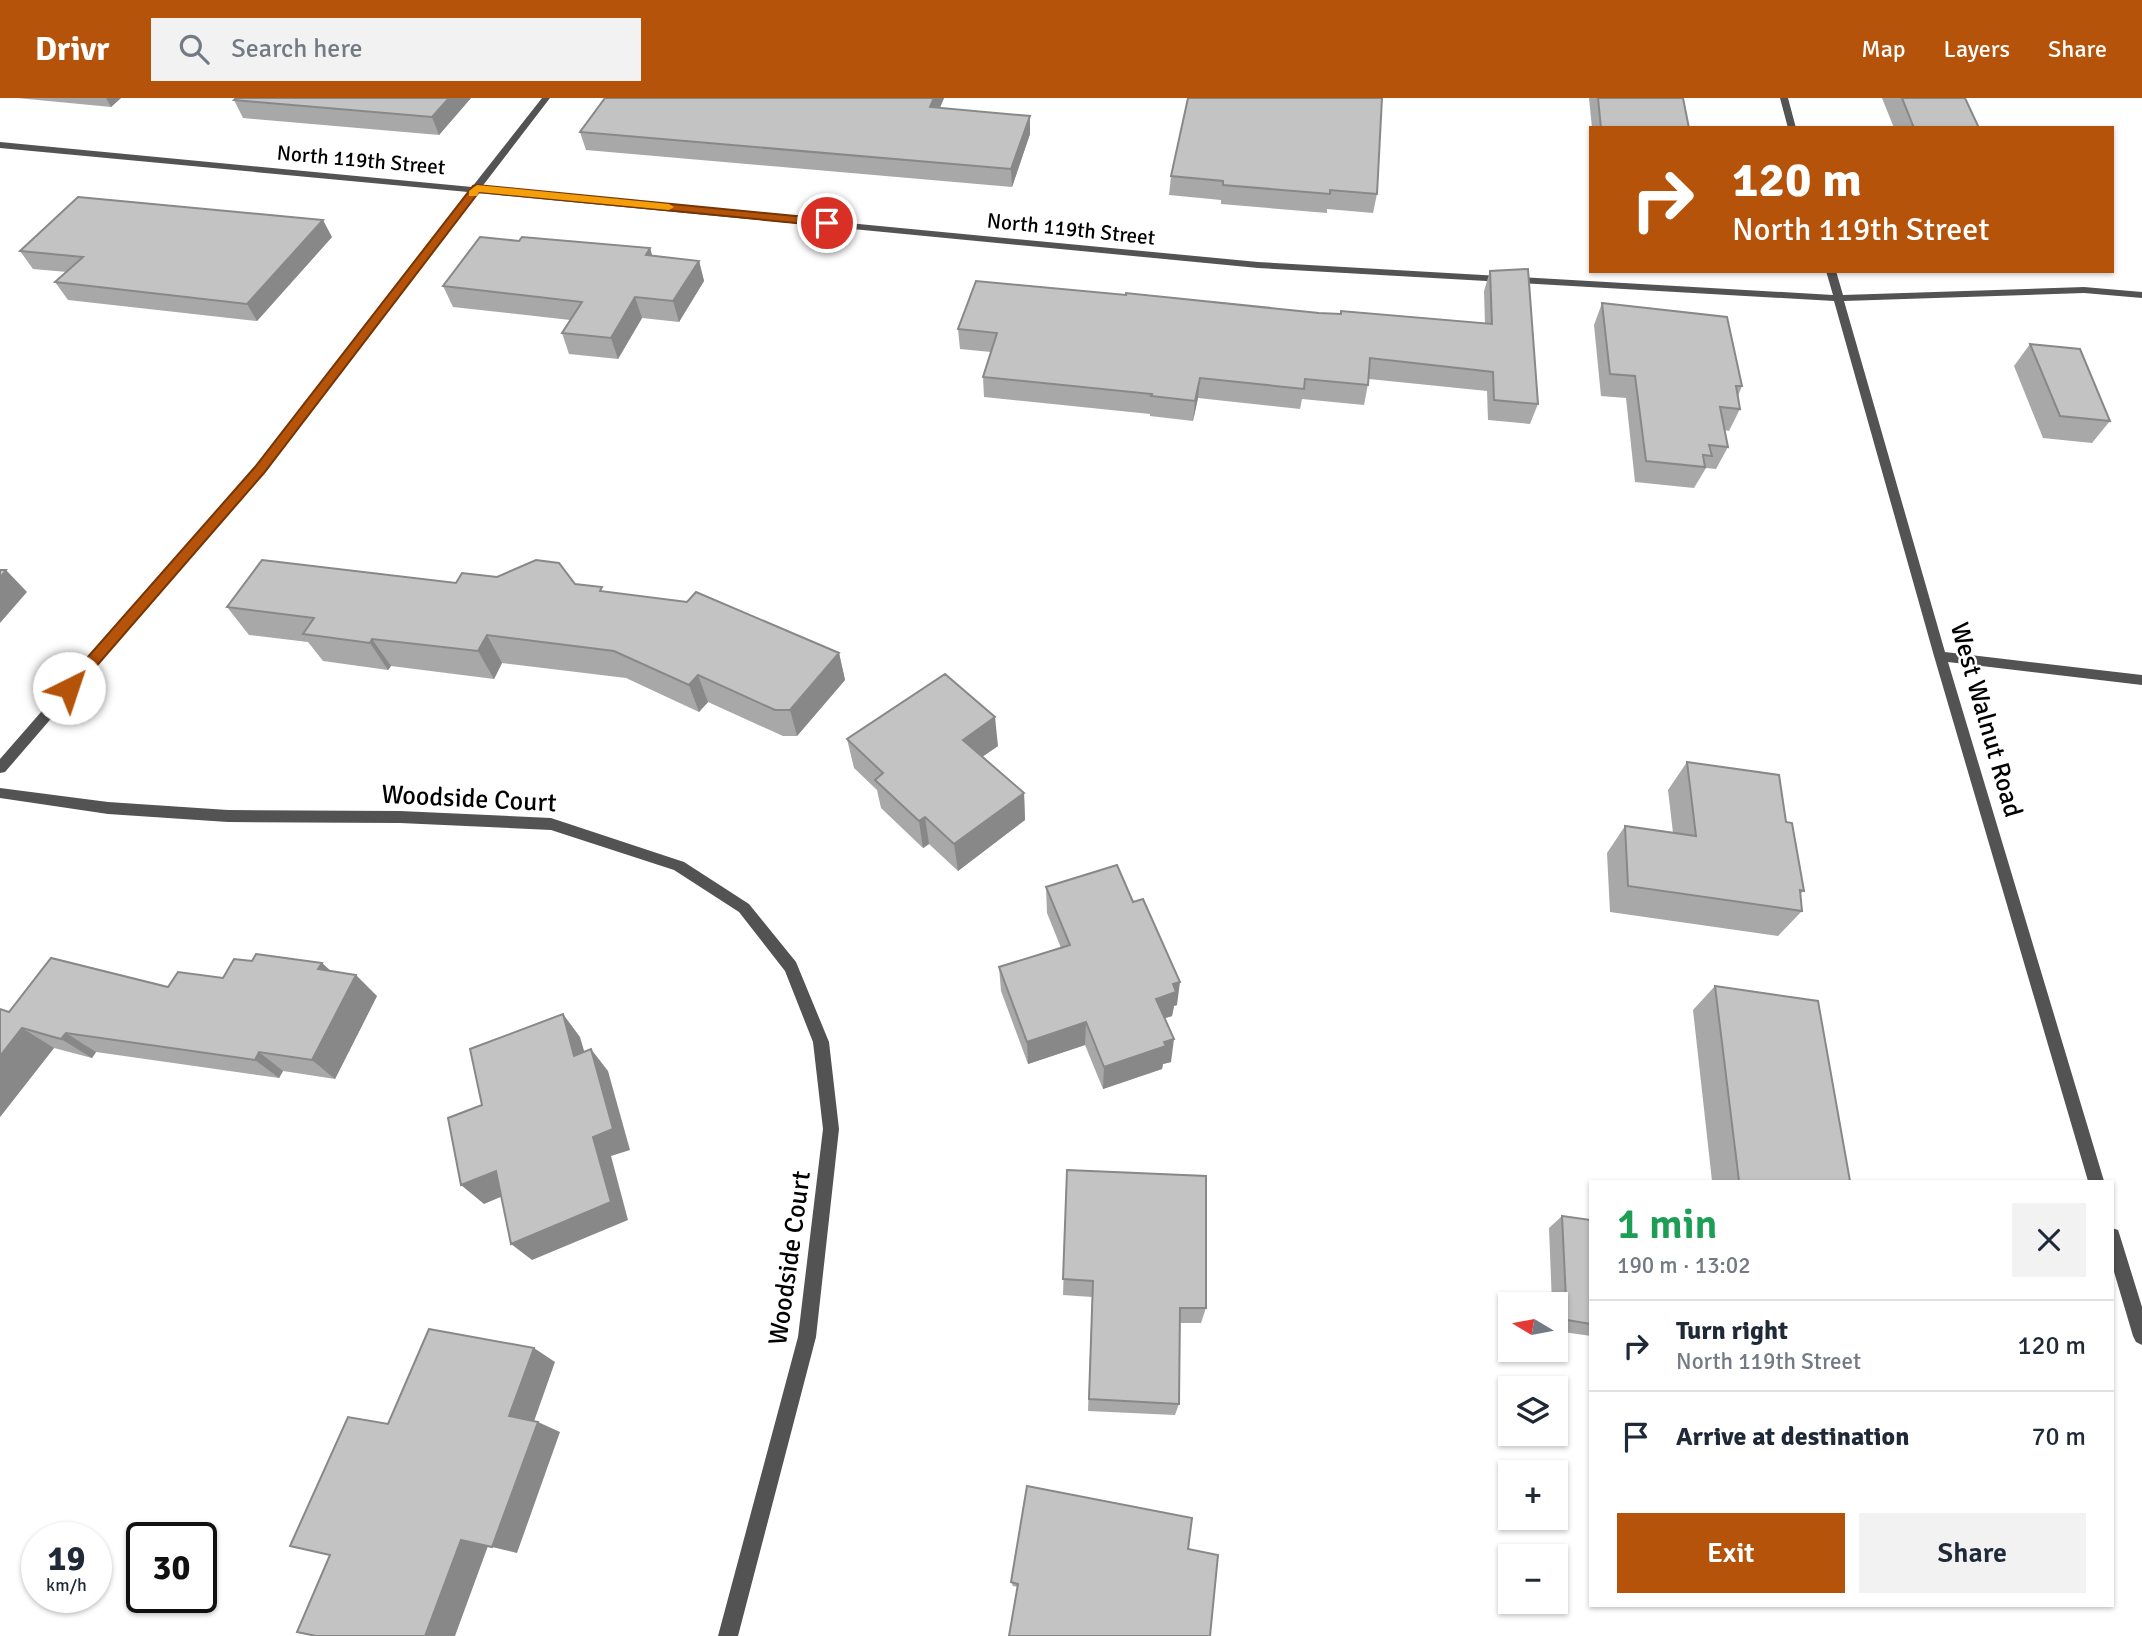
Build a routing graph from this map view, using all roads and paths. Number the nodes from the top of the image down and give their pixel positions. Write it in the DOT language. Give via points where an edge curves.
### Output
graph roads {
  1 [pos="547,98"];
  2 [pos="1784,98"];
  3 [pos="1791,126"];
  4 [pos="0,145"];
  5 [pos="477,188"];
  6 [pos="1832,273"];
  7 [pos="2142,295"];
  8 [pos="1838,298"];
  9 [pos="1940,656"];
  10 [pos="2142,681"];
  11 [pos="0,768"];
  12 [pos="0,793"];
  13 [pos="2096,1180"];
  14 [pos="2114,1243"];
  15 [pos="2142,1336"];
  16 [pos="728,1636"];
  1 -- 5 [label="street"];
  2 -- 3 [label="street"];
  4 -- 5 [label="street, North 119th Street"];
  5 -- 8 [label="street, North 119th Street" via="1258,265"];
  5 -- 11 [label="street" via="259,470"];
  6 -- 8 [label="street, West Walnut Road"];
  7 -- 8 [label="street, North 119th Street" via="2084,290"];
  8 -- 9 [label="street, West Walnut Road"];
  9 -- 10 [label="street"];
  9 -- 13 [label="street, West Walnut Road"];
  12 -- 16 [label="street, Woodside Court" via="108,808 228,816 551,824 679,866 744,908 791,967 821,1042 831,1129 807,1337"];
  14 -- 15 [label="street"];
}
